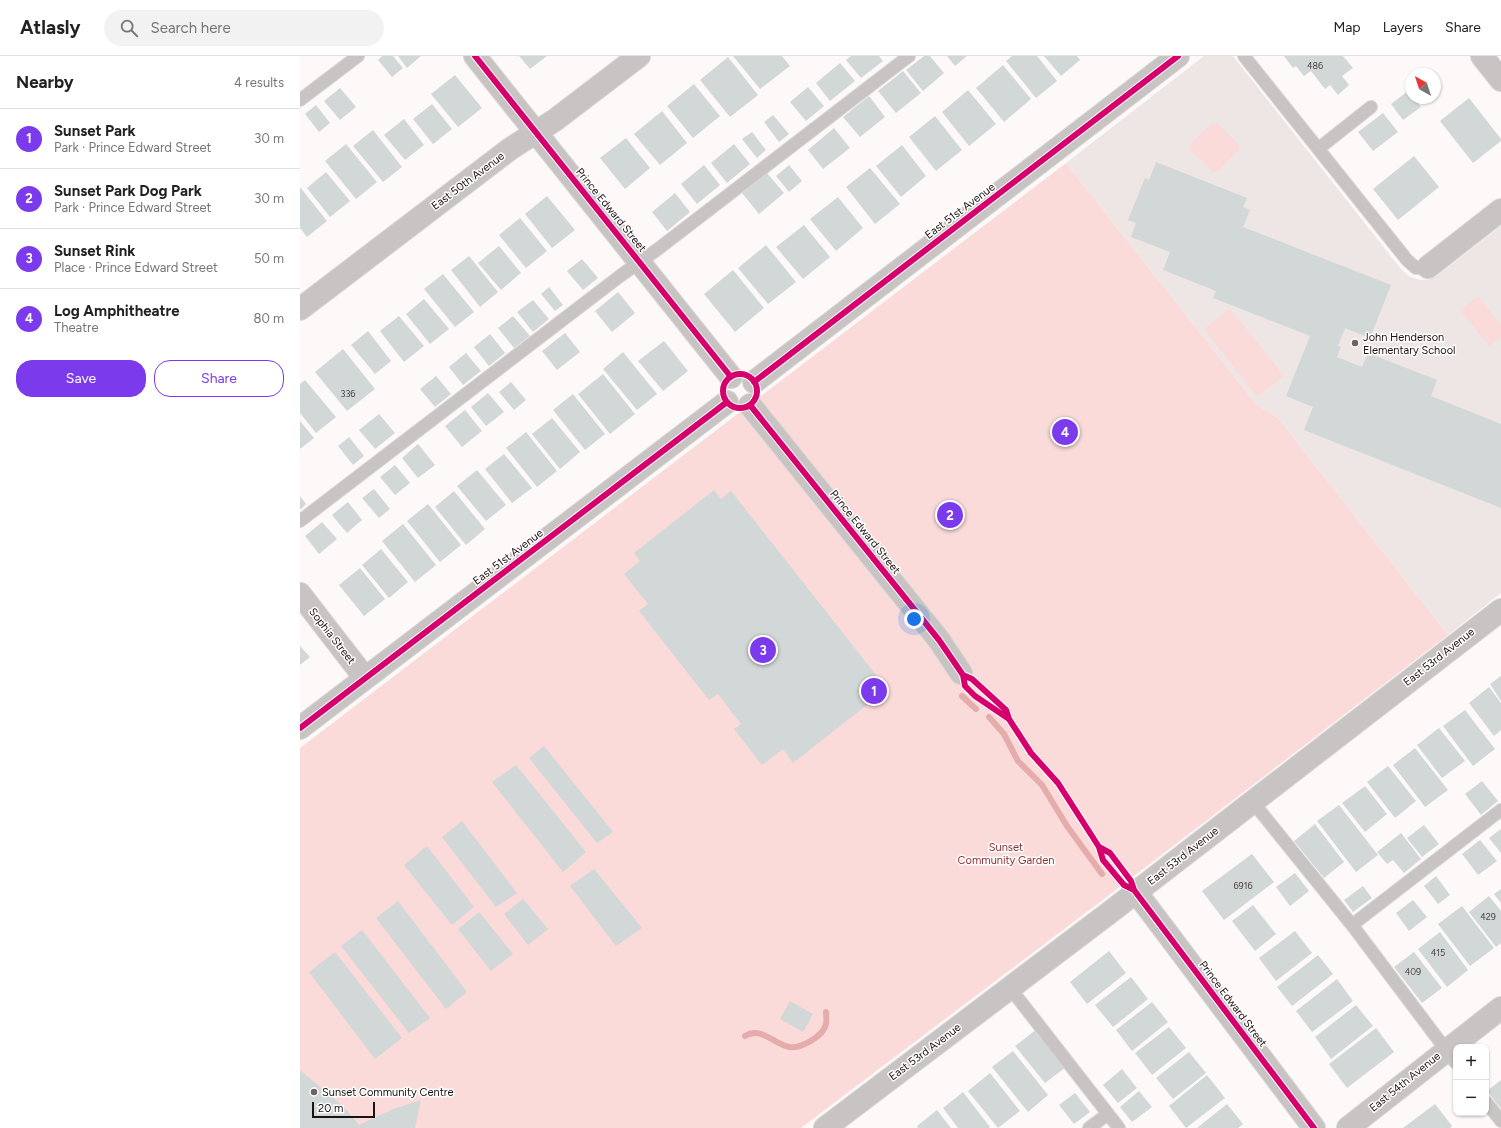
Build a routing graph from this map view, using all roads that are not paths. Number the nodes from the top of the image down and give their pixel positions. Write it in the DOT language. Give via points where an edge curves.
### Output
graph roads {
  1 [pos="358,56"];
  2 [pos="476,56"];
  3 [pos="639,56"];
  4 [pos="909,56"];
  5 [pos="1178,56"];
  6 [pos="1244,56"];
  7 [pos="1482,56"];
  8 [pos="1501,80"];
  9 [pos="300,100"];
  10 [pos="1371,107"];
  11 [pos="536,132"];
  12 [pos="1318,149"];
  13 [pos="1501,210"];
  14 [pos="640,262"];
  15 [pos="1428,267"];
  16 [pos="300,309"];
  17 [pos="731,377"];
  18 [pos="754,382"];
  19 [pos="727,402"];
  20 [pos="750,404"];
  21 [pos="300,521"];
  22 [pos="300,594"];
  23 [pos="1501,610"];
  24 [pos="961,673"];
  25 [pos="365,678"];
  26 [pos="300,728"];
  27 [pos="1252,801"];
  28 [pos="1501,810"];
  29 [pos="1136,892"];
  30 [pos="1352,925"];
  31 [pos="1010,988"];
  32 [pos="1501,1008"];
  33 [pos="1451,1056"];
  34 [pos="1489,1106"];
  35 [pos="1108,1114"];
  36 [pos="1501,1121"];
  37 [pos="825,1128"];
  38 [pos="1089,1128"];
  39 [pos="1119,1128"];
  40 [pos="1314,1128"];
  41 [pos="1348,1128"];
  1 -- 9 [label="lane"];
  2 -- 11 [label="street, Prince Edward Street"];
  3 -- 11 [label="street, East 50th Avenue"];
  4 -- 14 [label="lane"];
  5 -- 18 [label="street, East 51st Avenue"];
  6 -- 12 [label="lane"];
  7 -- 8 [label="street"];
  10 -- 12 [label="lane"];
  11 -- 14 [label="street, Prince Edward Street"];
  11 -- 16 [label="street, East 50th Avenue"];
  12 -- 15 [label="lane" via="1406,260 1416,268"];
  13 -- 15 [label="street"];
  14 -- 17 [label="street, Prince Edward Street"];
  14 -- 21 [label="lane"];
  17 -- 18 [label="street" via="746,376"];
  17 -- 19 [label="street" via="723,391"];
  18 -- 20 [label="street" via="757,392"];
  19 -- 20 [label="street" via="736,408"];
  19 -- 25 [label="street, East 51st Avenue"];
  20 -- 24 [label="street, Prince Edward Street" via="939,640"];
  22 -- 25 [label="street, Sophia Street"];
  23 -- 27 [label="street, East 53rd Avenue"];
  25 -- 26 [label="street, East 51st Avenue"];
  27 -- 29 [label="street, East 53rd Avenue"];
  27 -- 30 [label="lane"];
  28 -- 30 [label="lane"];
  29 -- 31 [label="street, East 53rd Avenue"];
  29 -- 40 [label="street, Prince Edward Street"];
  30 -- 33 [label="lane"];
  31 -- 35 [label="lane"];
  31 -- 37 [label="street, East 53rd Avenue"];
  32 -- 33 [label="street, East 54th Avenue"];
  33 -- 41 [label="street, East 54th Avenue"];
  34 -- 36 [label="lane"];
  35 -- 38 [label="lane"];
  35 -- 39 [label="lane"];
}
